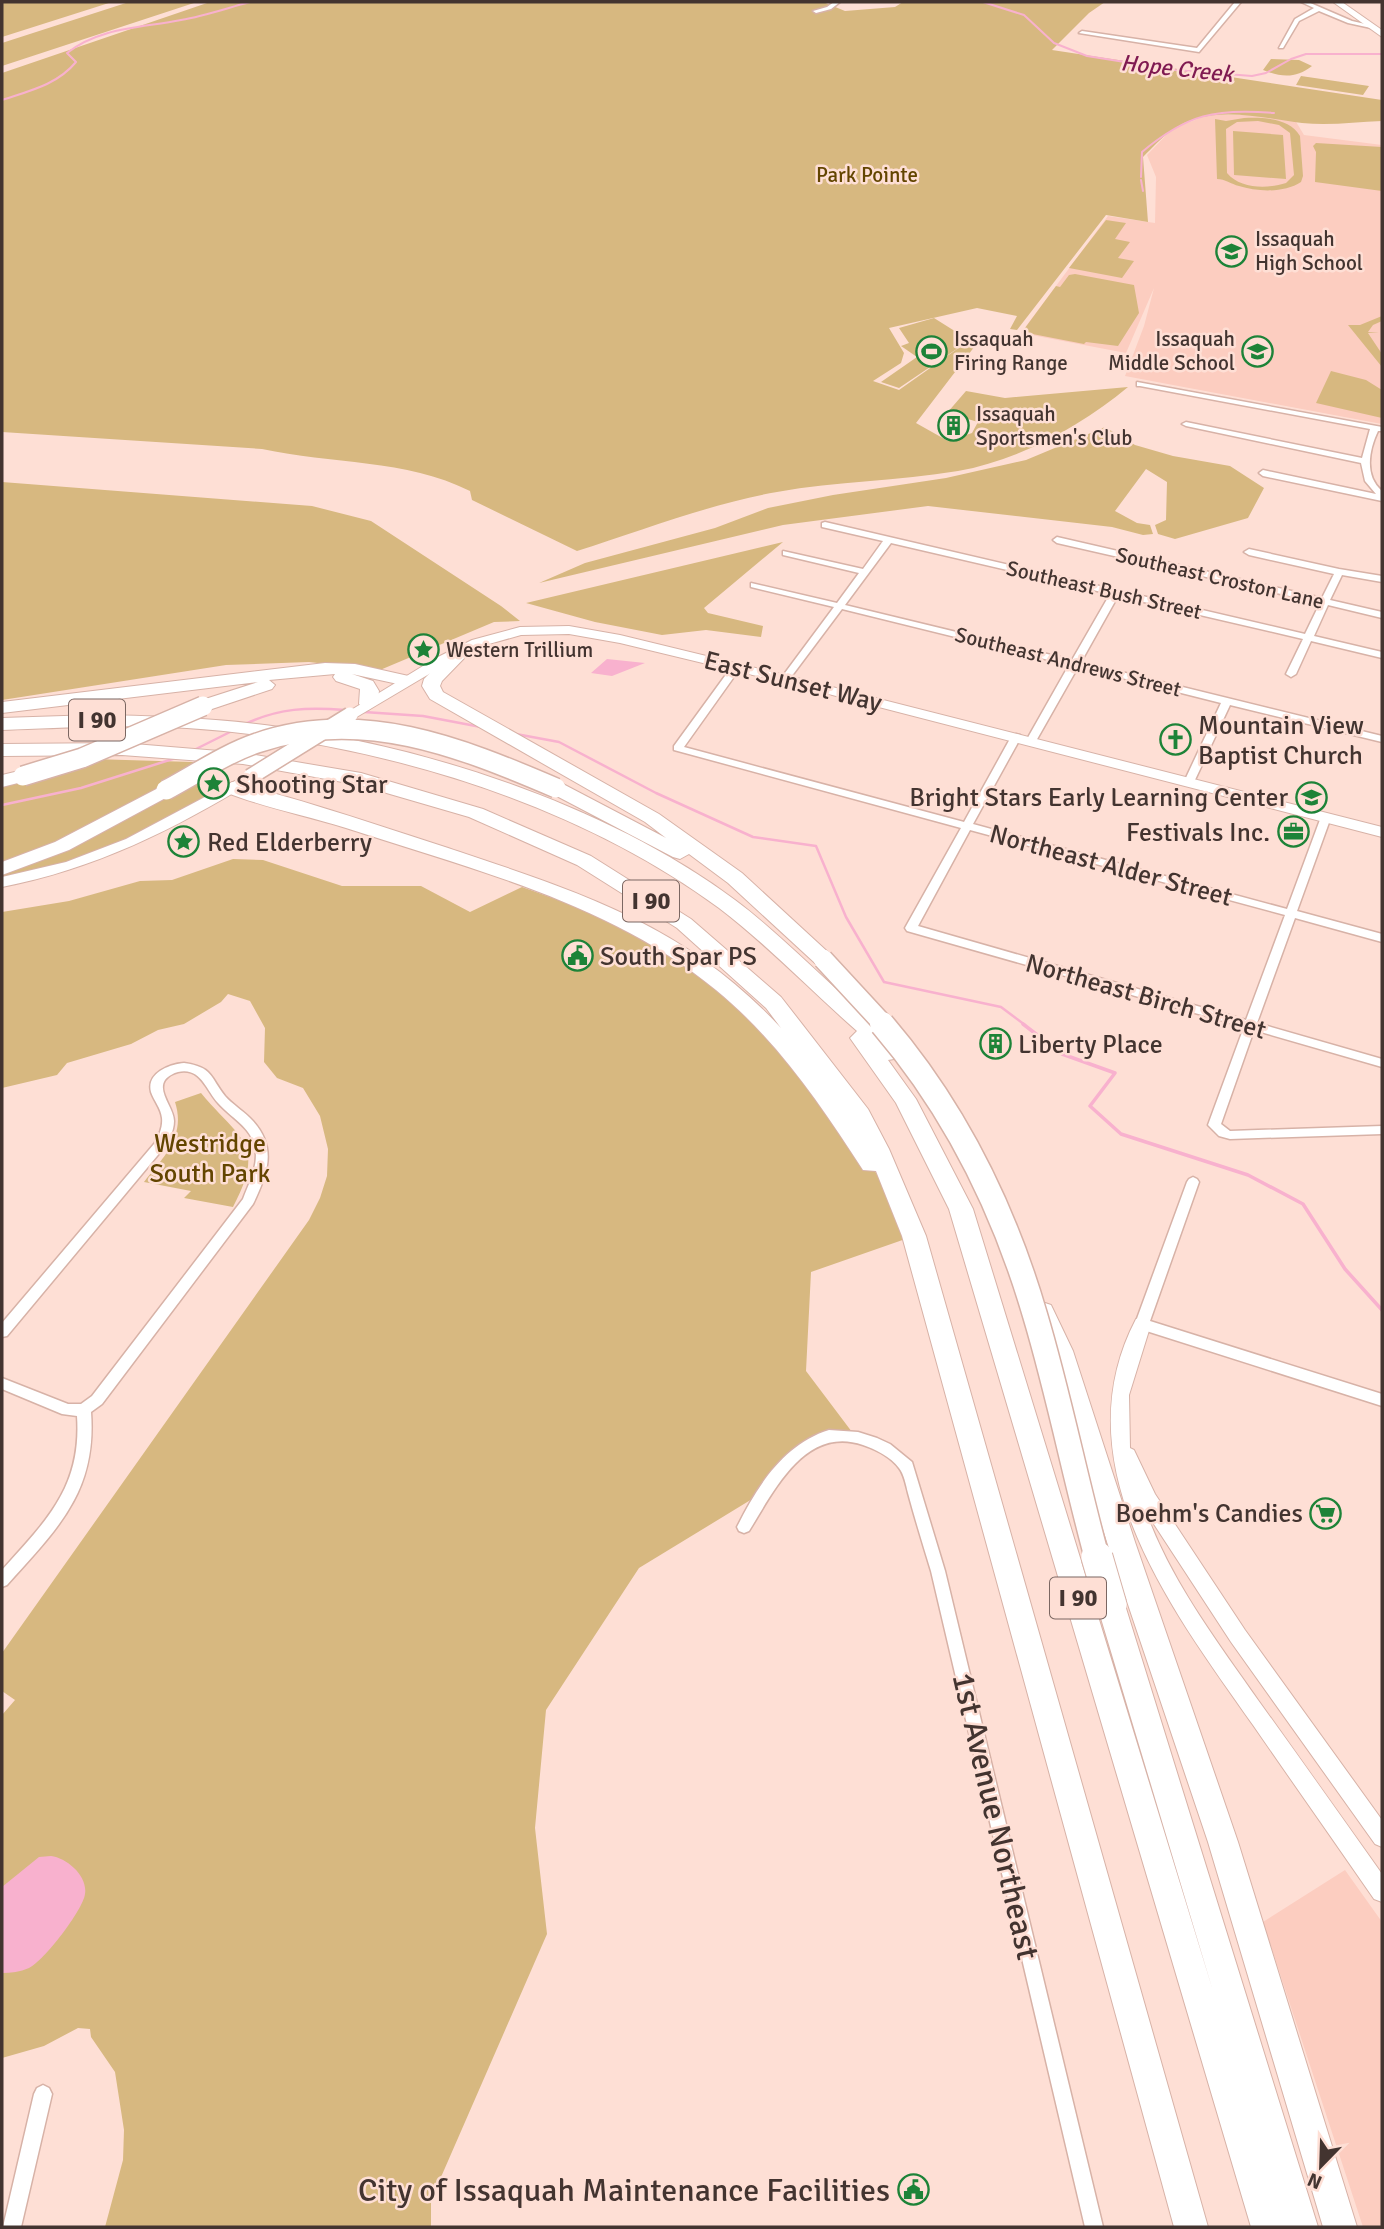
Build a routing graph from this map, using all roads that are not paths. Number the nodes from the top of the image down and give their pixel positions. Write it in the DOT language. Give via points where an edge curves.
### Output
graph roads {
  1 [pos="837,2"];
  2 [pos="1238,2"];
  3 [pos="1304,2"];
  4 [pos="1329,2"];
  5 [pos="1337,2"];
  6 [pos="1318,8"];
  7 [pos="816,11"];
  8 [pos="1356,17"];
  9 [pos="1371,26"];
  10 [pos="1082,33"];
  11 [pos="1382,34"];
  12 [pos="1281,47"];
  13 [pos="1140,384"];
  14 [pos="1186,424"];
  15 [pos="1378,428"];
  16 [pos="1366,461"];
  17 [pos="1263,473"];
  18 [pos="1382,497"];
  19 [pos="825,525"];
  20 [pos="889,540"];
  21 [pos="1057,540"];
  22 [pos="1249,552"];
  23 [pos="786,554"];
  24 [pos="866,572"];
  25 [pos="1339,572"];
  26 [pos="1382,579"];
  27 [pos="754,585"];
  28 [pos="1115,592"];
  29 [pos="1325,603"];
  30 [pos="840,606"];
  31 [pos="1382,615"];
  32 [pos="1310,638"];
  33 [pos="465,649"];
  34 [pos="1382,654"];
  35 [pos="1076,663"];
  36 [pos="736,667"];
  37 [pos="1291,674"];
  38 [pos="342,677"];
  39 [pos="785,679"];
  40 [pos="402,683"];
  41 [pos="373,701"];
  42 [pos="1227,701"];
  43 [pos="2,708"];
  44 [pos="2,723"];
  45 [pos="1024,739"];
  46 [pos="1382,739"];
  47 [pos="2,750"];
  48 [pos="250,777"];
  49 [pos="2,781"];
  50 [pos="1189,782"];
  51 [pos="232,788"];
  52 [pos="1326,817"];
  53 [pos="967,826"];
  54 [pos="1382,832"];
  55 [pos="2,869"];
  56 [pos="2,882"];
  57 [pos="765,908"];
  58 [pos="1291,913"];
  59 [pos="1382,937"];
  60 [pos="830,996"];
  61 [pos="1250,1025"];
  62 [pos="1382,1063"];
  63 [pos="1382,1130"];
  64 [pos="1193,1182"];
  65 [pos="914,1236"];
  66 [pos="1142,1324"];
  67 [pos="2,1332"];
  68 [pos="2,1383"];
  69 [pos="1382,1400"];
  70 [pos="83,1410"];
  71 [pos="1121,1440"];
  72 [pos="744,1527"];
  73 [pos="2,1580"];
  74 [pos="1238,1636"];
  75 [pos="1212,1650"];
  76 [pos="1382,1837"];
  77 [pos="1382,1892"];
  78 [pos="43,2094"];
  79 [pos="1188,2219"];
  80 [pos="8,2226"];
  81 [pos="1094,2227"];
  82 [pos="1268,2227"];
  83 [pos="1301,2227"];
  84 [pos="1340,2227"];
  1 -- 7 [label="street"];
  2 -- 10 [label="street" via="1199,50"];
  3 -- 6 [label="street"];
  4 -- 8 [label="main road"];
  5 -- 8 [label="main road"];
  6 -- 9 [label="street"];
  6 -- 12 [label="street" via="1299,18"];
  8 -- 9 [label="main road"];
  9 -- 11 [label="main road"];
  13 -- 15 [label="street"];
  14 -- 16 [label="street"];
  15 -- 16 [label="street"];
  16 -- 18 [label="street" via="1368,483"];
  17 -- 18 [label="street"];
  19 -- 20 [label="street, Southeast Bush Street"];
  20 -- 24 [label="street"];
  20 -- 28 [label="street, Southeast Bush Street"];
  21 -- 29 [label="street, Southeast Croston Lane"];
  22 -- 25 [label="street"];
  23 -- 24 [label="street"];
  24 -- 30 [label="street"];
  25 -- 26 [label="street"];
  25 -- 29 [label="street"];
  27 -- 30 [label="street, Southeast Andrews Street"];
  28 -- 32 [label="street, Southeast Bush Street"];
  28 -- 35 [label="street"];
  29 -- 31 [label="street, Southeast Croston Lane"];
  29 -- 32 [label="street"];
  30 -- 35 [label="street, Southeast Andrews Street"];
  30 -- 39 [label="street"];
  32 -- 34 [label="street, Southeast Bush Street"];
  32 -- 37 [label="street"];
  33 -- 36 [label="main road, East Sunset Way" via="510,633 569,630"];
  33 -- 40 [label="main road, East Sunset Way"];
  33 -- 57 [label="highway" via="436,674 431,684 440,698 604,789 713,860"];
  35 -- 42 [label="street, Southeast Andrews Street"];
  35 -- 45 [label="street"];
  36 -- 39 [label="main road, East Sunset Way"];
  36 -- 53 [label="street, Northeast Alder Street" via="678,748"];
  38 -- 40 [label="highway"];
  38 -- 41 [label="highway" via="367,685"];
  38 -- 49 [label="highway, bridge" via="275,682 203,706 91,755"];
  39 -- 45 [label="main road, East Sunset Way"];
  40 -- 41 [label="main road, East Sunset Way"];
  40 -- 43 [label="highway" via="355,669 326,668"];
  41 -- 48 [label="main road, East Sunset Way, bridge"];
  42 -- 46 [label="street, Southeast Andrews Street"];
  42 -- 50 [label="street"];
  44 -- 60 [label="highway, I 90" via="192,723 347,743 436,764 522,794 661,862 721,900 790,955"];
  45 -- 50 [label="main road, East Sunset Way"];
  45 -- 53 [label="street"];
  47 -- 48 [label="highway, I 90, bridge" via="132,748"];
  48 -- 51 [label="highway"];
  48 -- 65 [label="highway" via="296,806 541,886 664,941 723,983 776,1033 867,1158"];
  48 -- 65 [label="highway, I 90" via="322,770 389,785 495,819 580,859 681,922 747,977 831,1073 866,1127"];
  50 -- 52 [label="main road, East Sunset Way"];
  51 -- 56 [label="main road" via="126,847 67,868"];
  52 -- 54 [label="main road, East Sunset Way"];
  52 -- 58 [label="street"];
  53 -- 58 [label="street, Northeast Alder Street"];
  53 -- 61 [label="street, Northeast Birch Street" via="911,928"];
  55 -- 57 [label="highway, bridge" via="62,846 258,743 306,730 378,728 418,736 556,788 684,856"];
  57 -- 83 [label="highway, bridge" via="823,959 890,1030 957,1127 990,1192 1040,1330 1111,1605"];
  58 -- 59 [label="street, Northeast Alder Street"];
  58 -- 61 [label="street"];
  60 -- 82 [label="highway, I 90" via="905,1098 961,1209"];
  60 -- 84 [label="highway" via="876,1035 951,1134 994,1211 1060,1351 1223,1842"];
  61 -- 62 [label="street, Northeast Birch Street"];
  61 -- 63 [label="street" via="1215,1120 1217,1130 1230,1135"];
  64 -- 66 [label="street"];
  65 -- 79 [label="highway, I 90"];
  66 -- 69 [label="street"];
  66 -- 71 [label="street" via="1120,1389"];
  67 -- 70 [label="street" via="165,1136 168,1114 156,1091 158,1080 181,1067 200,1071 221,1100 254,1130 262,1155 258,1179 248,1201 97,1401"];
  68 -- 70 [label="street" via="67,1410"];
  70 -- 73 [label="street" via="82,1471 49,1526"];
  71 -- 74 [label="street" via="1148,1499"];
  71 -- 75 [label="street" via="1127,1482 1149,1540"];
  72 -- 81 [label="street, 1st Avenue Northeast" via="767,1490 804,1447 834,1436 855,1436 898,1456 907,1466 967,1690"];
  74 -- 75 [label="street"];
  74 -- 76 [label="street"];
  75 -- 77 [label="street"];
  78 -- 80 [label="street"];
}
